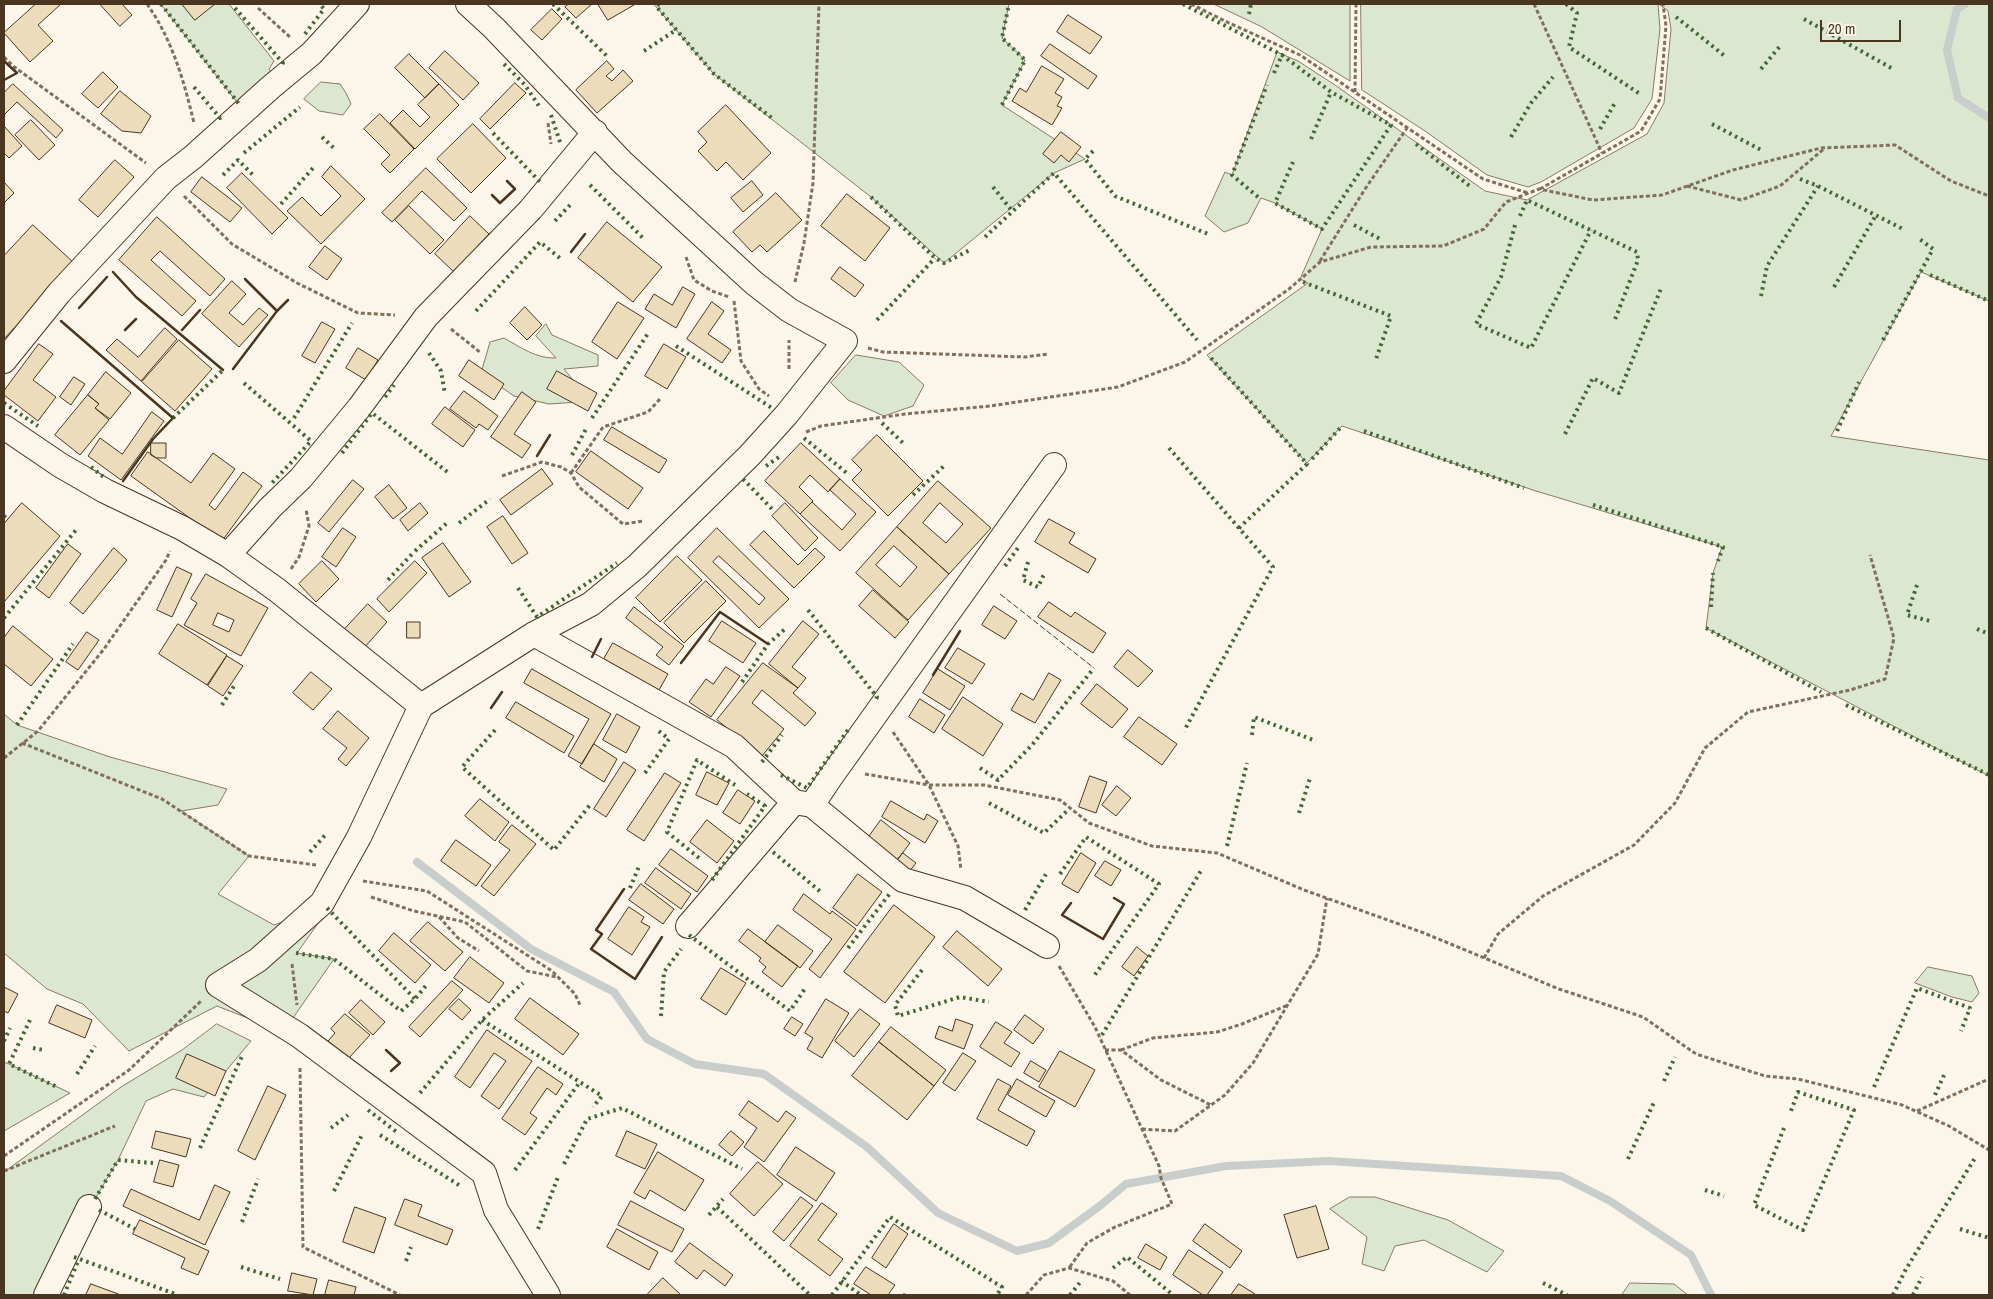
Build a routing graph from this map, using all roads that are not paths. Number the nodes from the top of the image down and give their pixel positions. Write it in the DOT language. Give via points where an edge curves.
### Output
graph roads {
  1 [pos="357,4"];
  2 [pos="468,4"];
  3 [pos="595,132"];
  4 [pos="4,361"];
  5 [pos="4,427"];
  6 [pos="1054,465"];
  7 [pos="228,555"];
  8 [pos="534,634"];
  9 [pos="421,706"];
  10 [pos="803,804"];
  11 [pos="688,926"];
  12 [pos="1047,946"];
  13 [pos="89,1207"];
  14 [pos="46,1295"];
  15 [pos="548,1295"];
  1 -- 4 [label="street" via="312,53 166,178 59,293"];
  2 -- 3 [label="street"];
  3 -- 7 [label="street" via="531,208 426,317 359,408 301,478"];
  3 -- 8 [label="street" via="622,162 754,283 789,310 845,341 787,414 637,566 591,604"];
  5 -- 7 [label="street" via="105,491 182,528"];
  6 -- 10 [label="street" via="830,778"];
  7 -- 9 [label="street" via="278,590"];
  8 -- 9 [label="street"];
  8 -- 10 [label="street" via="734,746"];
  9 -- 15 [label="street" via="342,869 322,903 258,960 218,985 300,1036 484,1173 496,1210"];
  10 -- 11 [label="street"];
  10 -- 12 [label="street" via="904,880 965,898"];
  13 -- 14 [label="street"];
}
